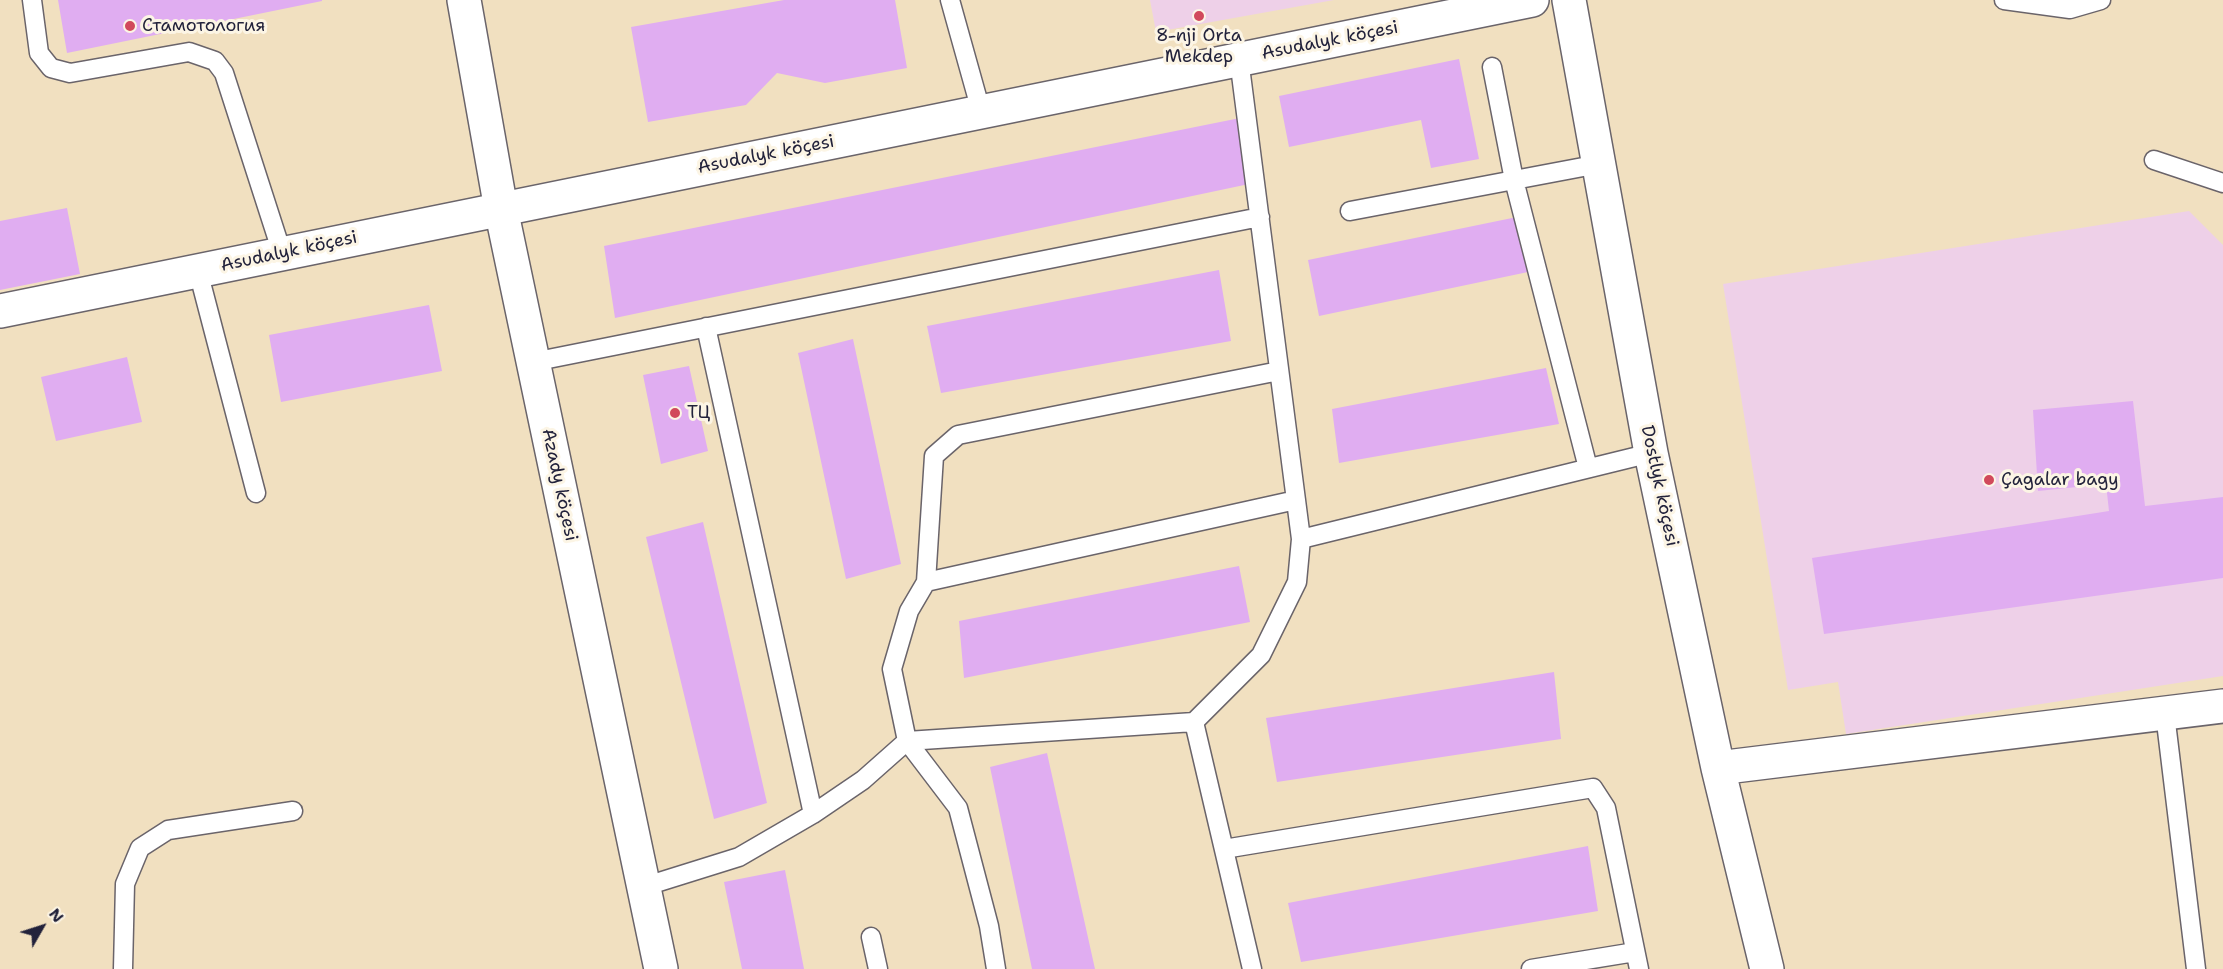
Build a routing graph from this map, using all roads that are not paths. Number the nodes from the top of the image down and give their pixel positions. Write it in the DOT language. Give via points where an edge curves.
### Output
graph roads {
  1 [pos="32,0"];
  2 [pos="464,0"];
  3 [pos="950,0"];
  4 [pos="1532,0"];
  5 [pos="1569,0"];
  6 [pos="2004,0"];
  7 [pos="2102,0"];
  8 [pos="1239,59"];
  9 [pos="1492,67"];
  10 [pos="981,111"];
  11 [pos="2154,160"];
  12 [pos="1599,164"];
  13 [pos="1514,180"];
  14 [pos="2223,183"];
  15 [pos="501,209"];
  16 [pos="1350,211"];
  17 [pos="1260,217"];
  18 [pos="282,253"];
  19 [pos="198,270"];
  20 [pos="0,311"];
  21 [pos="706,327"];
  22 [pos="533,362"];
  23 [pos="1279,370"];
  24 [pos="1651,453"];
  25 [pos="1588,468"];
  26 [pos="256,493"];
  27 [pos="1296,501"];
  28 [pos="1301,539"];
  29 [pos="926,582"];
  30 [pos="2223,706"];
  31 [pos="2165,714"];
  32 [pos="1194,722"];
  33 [pos="907,741"];
  34 [pos="1718,768"];
  35 [pos="294,811"];
  36 [pos="813,814"];
  37 [pos="1224,849"];
  38 [pos="644,887"];
  39 [pos="871,937"];
  40 [pos="1637,961"];
  41 [pos="123,969"];
  42 [pos="661,969"];
  43 [pos="878,969"];
  44 [pos="996,969"];
  45 [pos="1252,969"];
  46 [pos="1531,969"];
  47 [pos="1767,969"];
  48 [pos="2196,969"];
  1 -- 18 [label="lane" via="39,53 51,68 70,73 189,52 215,61 224,72"];
  2 -- 15 [label="street, Azady köçesi"];
  3 -- 10 [label="lane"];
  4 -- 8 [label="street, Asudalyk köçesi"];
  5 -- 12 [label="street, Dostlyk köçesi"];
  6 -- 7 [label="lane" via="2070,9"];
  8 -- 10 [label="street, Asudalyk köçesi"];
  8 -- 17 [label="lane"];
  9 -- 13 [label="lane"];
  10 -- 15 [label="street, Asudalyk köçesi"];
  11 -- 14 [label="lane"];
  12 -- 13 [label="lane"];
  12 -- 24 [label="street, Dostlyk köçesi"];
  13 -- 16 [label="lane"];
  13 -- 25 [label="lane"];
  15 -- 18 [label="street, Asudalyk köçesi"];
  15 -- 22 [label="street, Azady köçesi"];
  17 -- 21 [label="lane"];
  17 -- 23 [label="lane"];
  18 -- 19 [label="street, Asudalyk köçesi"];
  19 -- 20 [label="street, Asudalyk köçesi"];
  19 -- 26 [label="lane"];
  21 -- 22 [label="lane"];
  21 -- 36 [label="lane"];
  22 -- 38 [label="street, Azady köçesi"];
  23 -- 27 [label="lane"];
  23 -- 29 [label="lane" via="957,435 934,456"];
  24 -- 25 [label="lane"];
  24 -- 34 [label="street, Dostlyk köçesi"];
  25 -- 28 [label="lane"];
  27 -- 28 [label="lane"];
  27 -- 29 [label="lane"];
  28 -- 32 [label="lane" via="1297,582 1261,656"];
  29 -- 33 [label="lane" via="909,611 892,669"];
  30 -- 31 [label="street"];
  31 -- 34 [label="street"];
  31 -- 48 [label="lane"];
  32 -- 33 [label="lane"];
  32 -- 37 [label="lane"];
  33 -- 36 [label="lane" via="863,780"];
  33 -- 44 [label="lane" via="958,808 989,926"];
  34 -- 47 [label="street, Dostlyk köçesi"];
  35 -- 41 [label="lane" via="168,830 140,848 125,884"];
  36 -- 38 [label="lane" via="739,857"];
  37 -- 40 [label="lane" via="1593,788 1606,808"];
  37 -- 45 [label="lane"];
  38 -- 42 [label="street, Azady köçesi"];
  39 -- 43 [label="lane"];
  40 -- 46 [label="lane"];
}
